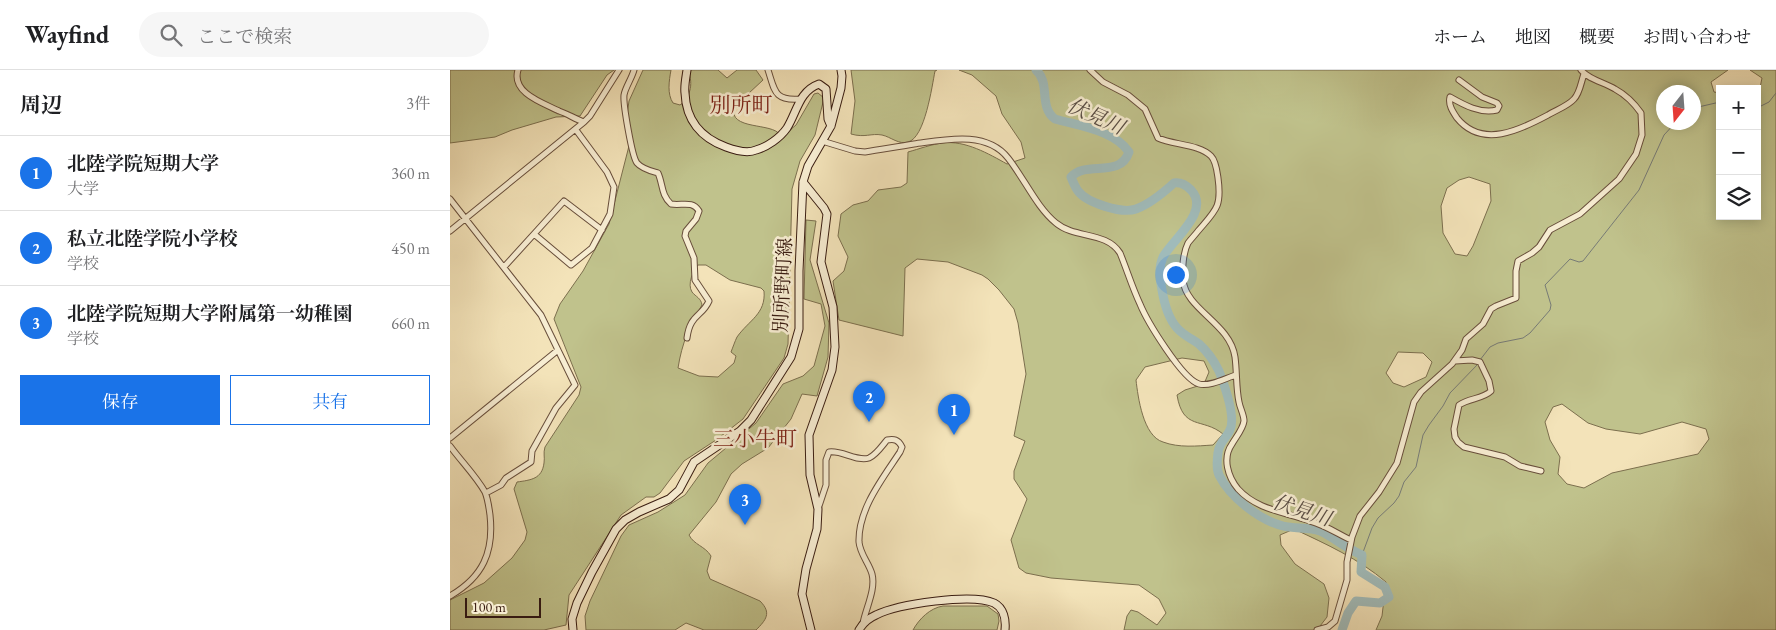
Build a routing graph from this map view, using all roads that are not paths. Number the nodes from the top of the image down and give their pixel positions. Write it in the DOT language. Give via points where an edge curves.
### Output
graph roads {
  1 [pos="518,70"];
  2 [pos="619,70"];
  3 [pos="634,70"];
  4 [pos="687,70"];
  5 [pos="768,70"];
  6 [pos="841,70"];
  7 [pos="1090,70"];
  8 [pos="1582,72"];
  9 [pos="1459,80"];
  10 [pos="800,99"];
  11 [pos="584,122"];
  12 [pos="831,126"];
  13 [pos="576,130"];
  14 [pos="822,141"];
  15 [pos="803,182"];
  16 [pos="450,199"];
  17 [pos="466,218"];
  18 [pos="602,230"];
  19 [pos="450,231"];
  20 [pos="534,234"];
  21 [pos="504,267"];
  22 [pos="687,338"];
  23 [pos="558,350"];
  24 [pos="1455,360"];
  25 [pos="1236,375"];
  26 [pos="450,438"];
  27 [pos="450,446"];
  28 [pos="1541,471"];
  29 [pos="486,494"];
  30 [pos="818,509"];
  31 [pos="1351,540"];
  32 [pos="450,596"];
  33 [pos="861,627"];
  34 [pos="573,630"];
  35 [pos="811,630"];
  36 [pos="1005,630"];
  37 [pos="1317,630"];
  1 -- 11 [label="street" via="518,83 522,90"];
  2 -- 11 [label="street"];
  3 -- 22 [label="street" via="624,96 634,158 643,168 658,173 663,194 671,204 691,203 699,211 685,236 694,258 695,280 709,301 690,323"];
  4 -- 10 [label="main road" via="685,93 690,115 699,132 715,143 735,150 754,151 770,144 786,130"];
  5 -- 10 [label="street" via="776,94 789,100"];
  6 -- 12 [label="main road, 別所野町線" via="841,88"];
  7 -- 25 [label="street" via="1145,110 1158,138 1203,151 1213,159 1220,196 1216,208 1188,242 1183,281 1191,300 1219,326 1228,340 1235,356"];
  8 -- 9 [label="street" via="1574,100 1513,132 1493,136 1467,128 1452,111 1450,97 1487,112 1499,106 1497,102 1482,98"];
  8 -- 24 [label="street" via="1616,89 1641,113 1642,135 1636,154 1619,179 1593,203 1550,230 1539,247 1518,261 1516,298 1491,309 1482,324 1466,339"];
  10 -- 12 [label="main road" via="813,86 820,84 824,87"];
  11 -- 13 [label="street"];
  12 -- 14 [label="main road, 別所野町線"];
  13 -- 17 [label="street"];
  13 -- 18 [label="street" via="613,183 613,202"];
  14 -- 15 [label="main road, 別所野町線"];
  14 -- 25 [label="street" via="865,152 941,140 966,139 988,144 1002,152 1057,224 1107,240 1117,247 1154,330 1193,381 1210,383"];
  15 -- 30 [label="main road" via="827,214 821,262 833,307 835,347 832,370 809,435 810,475"];
  15 -- 34 [label="main road, 別所野町線" via="799,330 791,357 740,432 694,462 679,490 669,500 639,512 616,530 577,603 572,619"];
  16 -- 17 [label="street"];
  17 -- 19 [label="street"];
  17 -- 21 [label="street"];
  18 -- 20 [label="street" via="564,201"];
  18 -- 20 [label="street" via="592,248 571,265"];
  20 -- 21 [label="street"];
  21 -- 23 [label="street" via="541,315"];
  23 -- 26 [label="street"];
  23 -- 29 [label="street" via="575,386 552,416 532,451 532,462"];
  24 -- 28 [label="street" via="1480,362 1490,381 1491,391 1459,405 1454,429 1458,442 1464,447 1505,457 1520,466"];
  24 -- 31 [label="street" via="1414,402 1397,463 1360,516"];
  25 -- 31 [label="street" via="1244,419 1226,458 1234,483 1263,507 1311,521"];
  27 -- 29 [label="street"];
  29 -- 32 [label="street" via="491,530 483,566"];
  30 -- 33 [label="street" via="826,485 829,452 869,458 887,440 894,439 900,443 900,452 873,494 860,529 861,550 873,580"];
  30 -- 35 [label="main road" via="817,529 802,594"];
  31 -- 37 [label="street" via="1346,580 1335,621"];
  33 -- 36 [label="main road" via="875,615 888,610 939,599 988,601 1001,609"];
}
